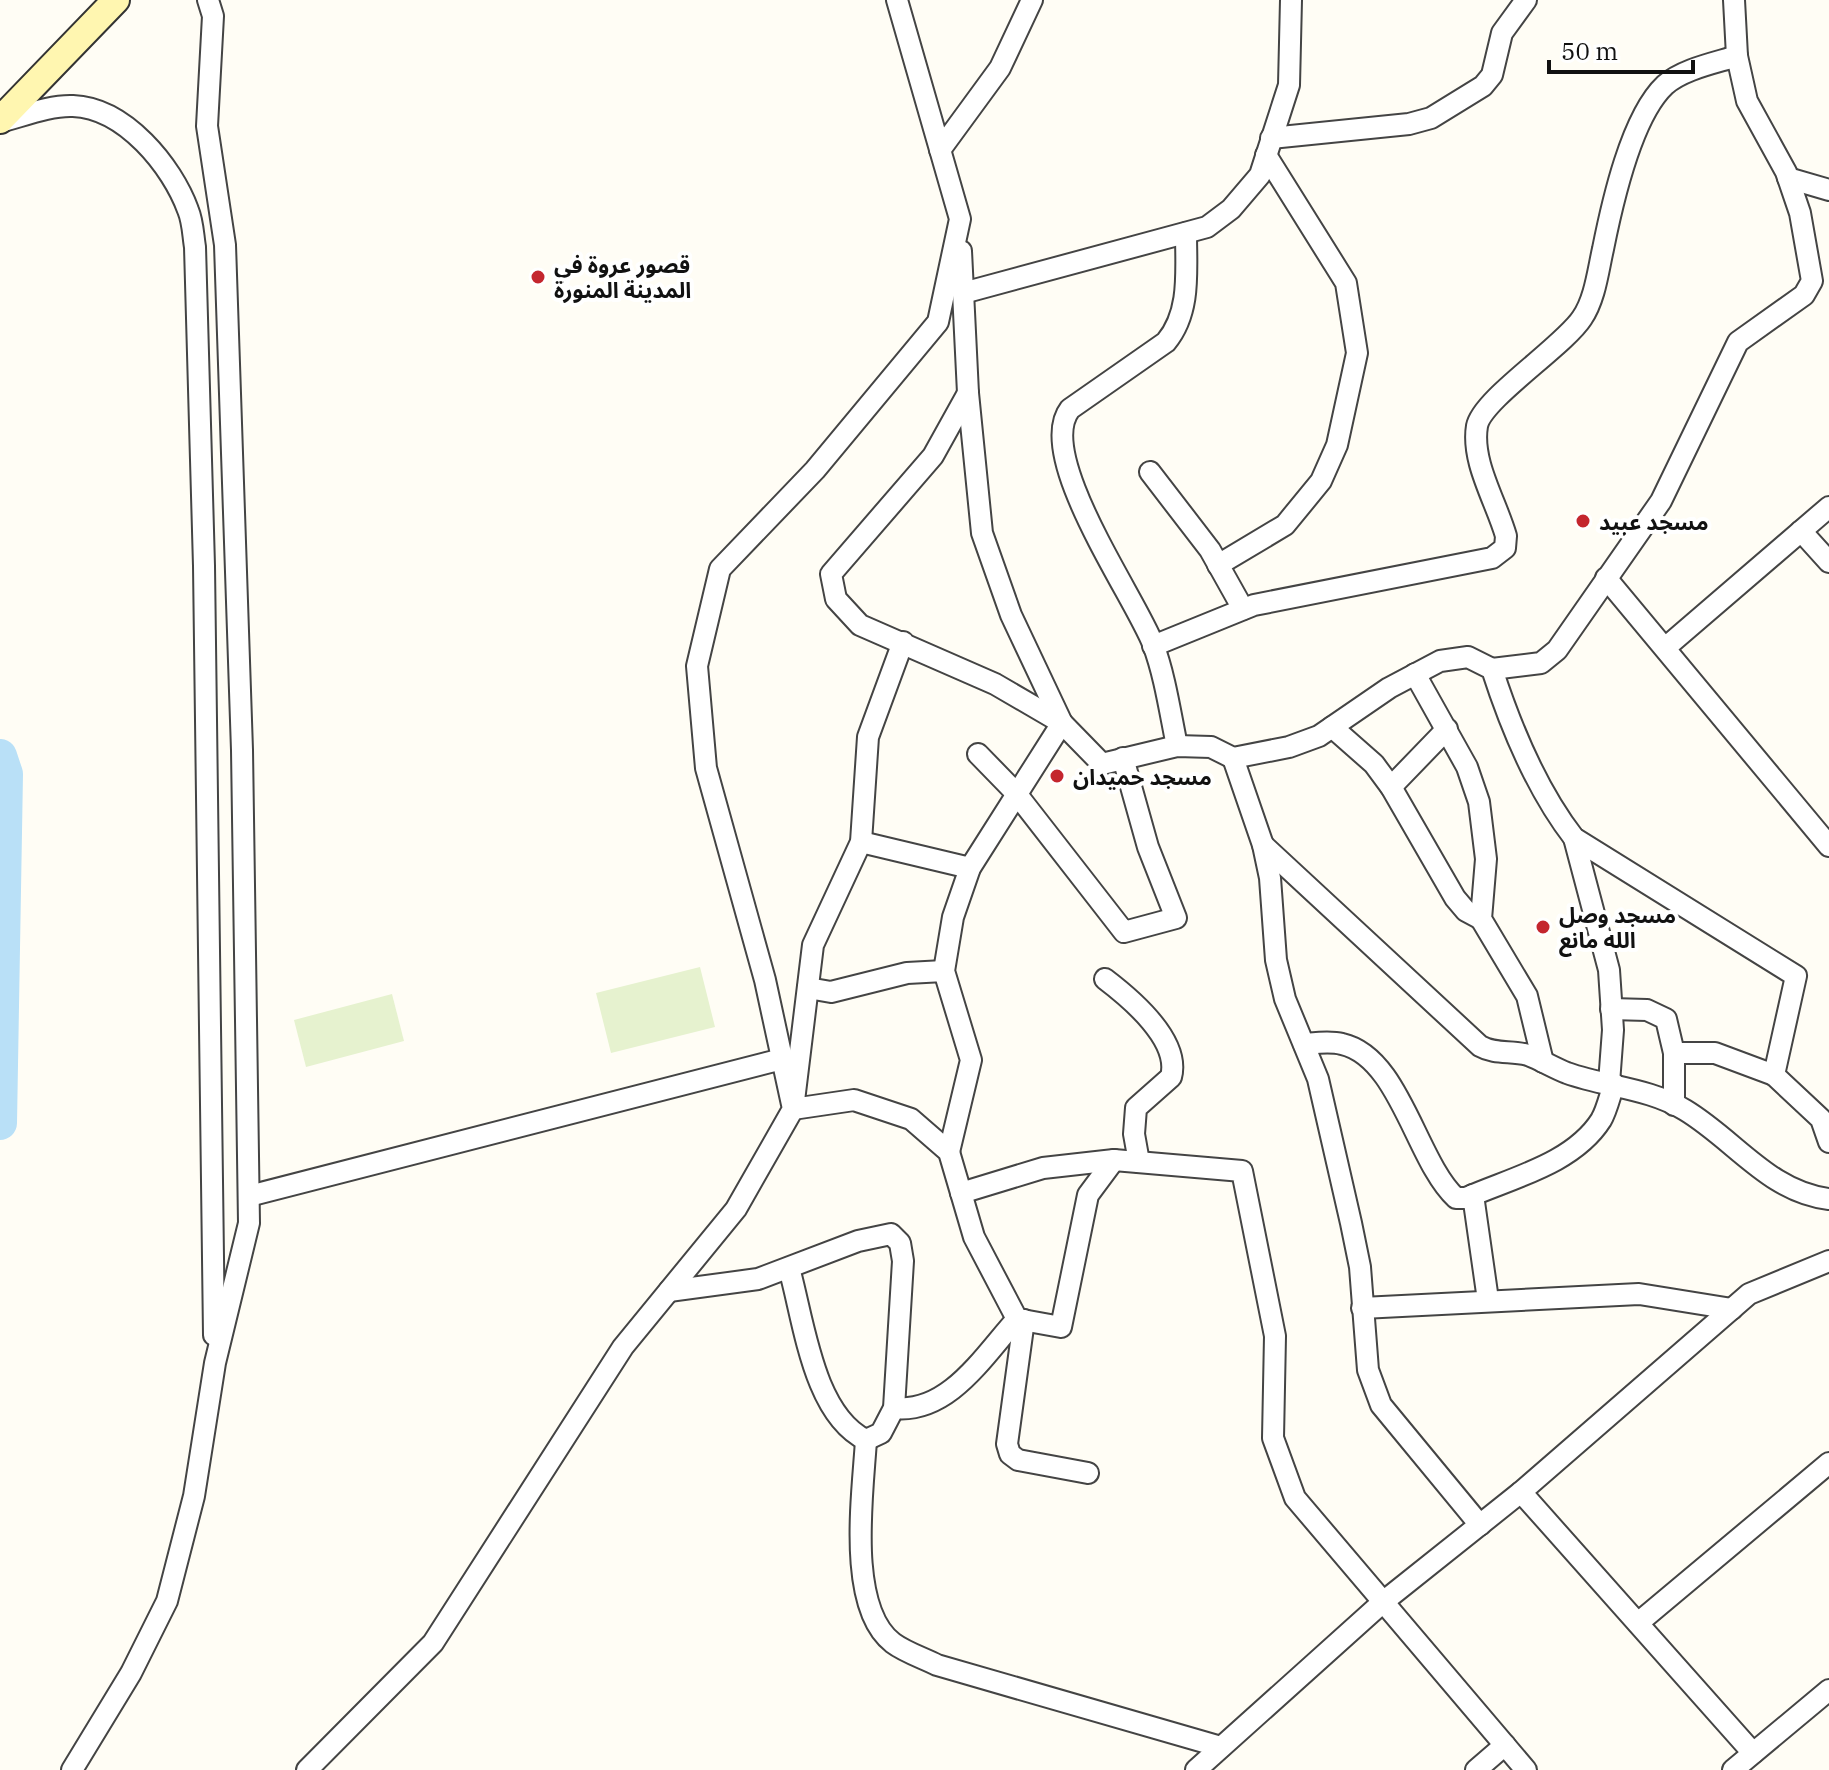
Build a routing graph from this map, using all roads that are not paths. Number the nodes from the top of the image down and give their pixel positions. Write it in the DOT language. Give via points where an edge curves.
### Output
graph roads {
  1 [pos="116,0"];
  2 [pos="208,0"];
  3 [pos="897,0"];
  4 [pos="1032,0"];
  5 [pos="1291,0"];
  6 [pos="1526,0"];
  7 [pos="1734,0"];
  8 [pos="1737,56"];
  9 [pos="0,121"];
  10 [pos="1268,146"];
  11 [pos="940,150"];
  12 [pos="1788,178"];
  13 [pos="1829,190"];
  14 [pos="960,219"];
  15 [pos="1186,233"];
  16 [pos="963,293"];
  17 [pos="968,393"];
  18 [pos="1150,472"];
  19 [pos="1829,507"];
  20 [pos="1801,531"];
  21 [pos="1829,562"];
  22 [pos="1218,565"];
  23 [pos="1606,578"];
  24 [pos="1243,609"];
  25 [pos="903,642"];
  26 [pos="1153,646"];
  27 [pos="1665,648"];
  28 [pos="1492,669"];
  29 [pos="1415,674"];
  30 [pos="1062,723"];
  31 [pos="1332,727"];
  32 [pos="1447,729"];
  33 [pos="1177,746"];
  34 [pos="978,754"];
  35 [pos="1123,758"];
  36 [pos="1233,758"];
  37 [pos="1391,787"];
  38 [pos="1015,792"];
  39 [pos="1574,838"];
  40 [pos="861,842"];
  41 [pos="1263,845"];
  42 [pos="1829,846"];
  43 [pos="970,868"];
  44 [pos="1481,919"];
  45 [pos="944,971"];
  46 [pos="1105,979"];
  47 [pos="808,988"];
  48 [pos="1611,1009"];
  49 [pos="1304,1044"];
  50 [pos="1674,1053"];
  51 [pos="782,1059"];
  52 [pos="1543,1062"];
  53 [pos="1774,1075"];
  54 [pos="1612,1084"];
  55 [pos="1674,1105"];
  56 [pos="793,1109"];
  57 [pos="1829,1142"];
  58 [pos="949,1152"];
  59 [pos="1114,1160"];
  60 [pos="1139,1162"];
  61 [pos="961,1193"];
  62 [pos="1473,1195"];
  63 [pos="249,1196"];
  64 [pos="1829,1199"];
  65 [pos="1829,1261"];
  66 [pos="789,1268"];
  67 [pos="669,1291"];
  68 [pos="1488,1300"];
  69 [pos="1362,1308"];
  70 [pos="1732,1309"];
  71 [pos="1021,1319"];
  72 [pos="215,1363"];
  73 [pos="894,1408"];
  74 [pos="866,1440"];
  75 [pos="1829,1463"];
  76 [pos="1088,1473"];
  77 [pos="1521,1492"];
  78 [pos="1480,1525"];
  79 [pos="1383,1602"];
  80 [pos="1638,1623"];
  81 [pos="1829,1690"];
  82 [pos="1505,1745"];
  83 [pos="1221,1747"];
  84 [pos="1753,1753"];
  85 [pos="72,1770"];
  86 [pos="307,1770"];
  87 [pos="1196,1770"];
  88 [pos="1476,1770"];
  89 [pos="1526,1770"];
  90 [pos="1733,1770"];
  1 -- 9 [label="main road"];
  2 -- 63 [label="street" via="213,16 207,126 226,277"];
  3 -- 11 [label="street"];
  4 -- 11 [label="street" via="1000,68"];
  5 -- 10 [label="street" via="1289,85"];
  6 -- 10 [label="street" via="1502,33 1492,75 1431,118"];
  7 -- 8 [label="street"];
  8 -- 12 [label="street" via="1747,101"];
  8 -- 24 [label="street" via="1664,86 1649,108 1615,194 1582,320 1511,389 1486,406 1478,422 1477,452 1502,521 1505,548 1492,558 1458,566"];
  9 -- 72 [label="street" via="74,106 105,113 138,136 178,187 189,212 195,247 204,566"];
  10 -- 15 [label="street" via="1260,175 1231,209 1207,227"];
  10 -- 22 [label="street" via="1346,283 1357,353 1337,445 1321,481 1285,525"];
  11 -- 14 [label="street"];
  12 -- 13 [label="street"];
  12 -- 23 [label="street" via="1812,272 1809,289 1738,342 1661,501"];
  14 -- 16 [label="street"];
  14 -- 51 [label="street" via="938,322 815,470 720,569 697,666 706,768"];
  15 -- 16 [label="street"];
  15 -- 26 [label="street" via="1186,282 1177,329 1070,409 1061,426 1078,495"];
  16 -- 17 [label="street"];
  17 -- 25 [label="street" via="933,456 831,574 836,599 860,625"];
  17 -- 30 [label="street" via="982,533 1011,615"];
  18 -- 22 [label="street"];
  19 -- 20 [label="street"];
  20 -- 21 [label="street"];
  20 -- 27 [label="street"];
  22 -- 24 [label="street"];
  23 -- 27 [label="street"];
  23 -- 28 [label="street" via="1557,650 1541,663"];
  24 -- 26 [label="street"];
  25 -- 30 [label="street" via="995,684"];
  25 -- 40 [label="street" via="868,737"];
  26 -- 33 [label="street"];
  27 -- 42 [label="street"];
  28 -- 29 [label="street" via="1468,657 1440,661"];
  28 -- 39 [label="street" via="1509,720"];
  29 -- 31 [label="street"];
  29 -- 32 [label="street"];
  30 -- 35 [label="street" via="1102,764"];
  30 -- 38 [label="street"];
  31 -- 36 [label="street" via="1289,747"];
  31 -- 37 [label="street" via="1374,764"];
  32 -- 37 [label="street"];
  32 -- 44 [label="street" via="1479,802 1486,859"];
  33 -- 35 [label="street"];
  33 -- 36 [label="street" via="1211,747"];
  34 -- 38 [label="street"];
  35 -- 38 [label="street" via="1148,847 1176,918 1124,932"];
  36 -- 41 [label="street"];
  37 -- 44 [label="street" via="1455,898"];
  38 -- 43 [label="street"];
  39 -- 48 [label="street" via="1609,970"];
  39 -- 53 [label="street" via="1796,976"];
  40 -- 43 [label="street"];
  40 -- 47 [label="street" via="813,945"];
  41 -- 49 [label="street" via="1276,960"];
  41 -- 52 [label="street" via="1480,1046"];
  43 -- 45 [label="street" via="953,917"];
  44 -- 52 [label="street" via="1527,996"];
  45 -- 47 [label="street" via="907,973 831,992"];
  45 -- 58 [label="street" via="971,1060"];
  46 -- 60 [label="street" via="1149,1014 1171,1061 1171,1077 1136,1108"];
  47 -- 56 [label="street"];
  48 -- 50 [label="street" via="1647,1010 1666,1019"];
  48 -- 54 [label="street"];
  49 -- 62 [label="street" via="1344,1044 1372,1063 1445,1187 1456,1198"];
  49 -- 69 [label="street" via="1318,1079 1351,1223"];
  50 -- 53 [label="street" via="1715,1053"];
  50 -- 55 [label="street"];
  51 -- 56 [label="street"];
  51 -- 63 [label="street"];
  52 -- 54 [label="street"];
  53 -- 57 [label="street" via="1821,1119"];
  54 -- 55 [label="street"];
  54 -- 62 [label="street" via="1601,1120 1577,1145 1549,1164"];
  55 -- 64 [label="street" via="1737,1147 1776,1182 1804,1196"];
  56 -- 58 [label="street" via="854,1100 911,1119"];
  56 -- 67 [label="street" via="736,1209"];
  58 -- 61 [label="street"];
  59 -- 60 [label="street"];
  59 -- 61 [label="street" via="1043,1168"];
  59 -- 71 [label="street" via="1088,1195 1061,1327"];
  60 -- 79 [label="street" via="1242,1171 1275,1336 1273,1438 1295,1498"];
  61 -- 71 [label="street" via="974,1237"];
  62 -- 68 [label="street"];
  63 -- 72 [label="street" via="249,1223"];
  65 -- 70 [label="street" via="1749,1294"];
  66 -- 67 [label="street" via="758,1279"];
  66 -- 73 [label="street" via="881,1234 891,1234 900,1243"];
  66 -- 74 [label="street" via="823,1391 838,1420"];
  67 -- 86 [label="street" via="623,1347 433,1643"];
  68 -- 69 [label="street"];
  68 -- 70 [label="street" via="1639,1294"];
  69 -- 78 [label="street" via="1368,1370 1381,1405"];
  70 -- 77 [label="street"];
  71 -- 73 [label="street" via="933,1404"];
  71 -- 76 [label="street" via="1010,1454"];
  72 -- 85 [label="street" via="194,1496 167,1601"];
  73 -- 74 [label="street" via="881,1433"];
  74 -- 83 [label="street" via="860,1543 870,1608 893,1643 937,1665"];
  75 -- 80 [label="street"];
  77 -- 78 [label="street"];
  77 -- 80 [label="street"];
  78 -- 79 [label="street"];
  79 -- 82 [label="street"];
  79 -- 83 [label="street"];
  80 -- 84 [label="street"];
  81 -- 84 [label="street"];
  82 -- 88 [label="street"];
  82 -- 89 [label="street"];
  83 -- 87 [label="street"];
  84 -- 90 [label="street"];
}
